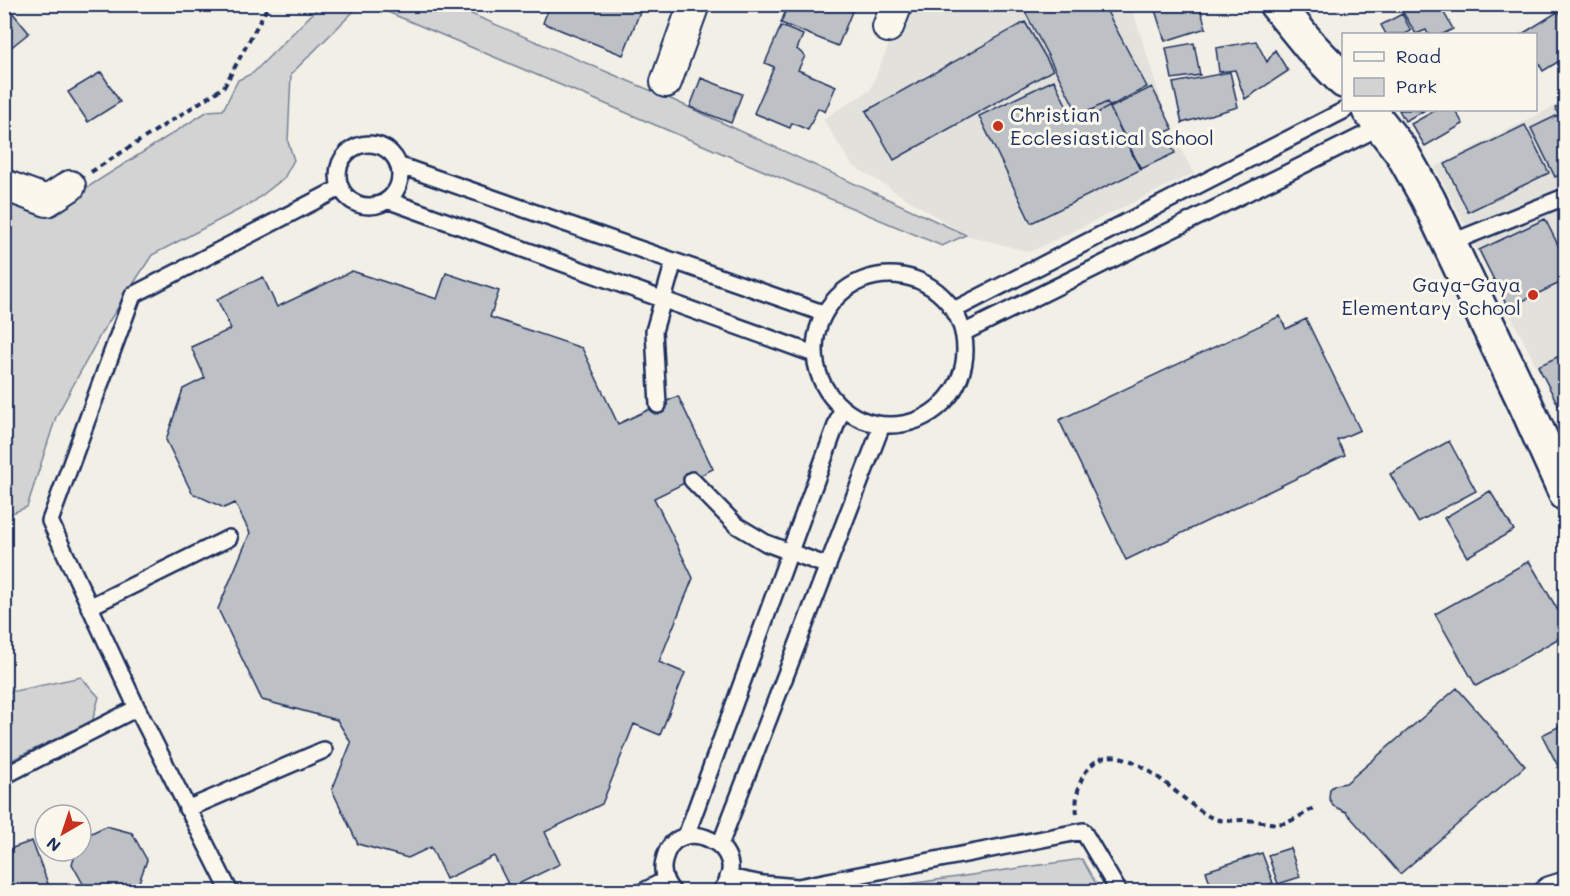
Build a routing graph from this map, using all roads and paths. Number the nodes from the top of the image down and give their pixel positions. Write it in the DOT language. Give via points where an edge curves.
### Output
graph roads {
  1 [pos="270,4"];
  2 [pos="694,4"];
  3 [pos="1276,4"];
  4 [pos="1342,79"];
  5 [pos="666,82"];
  6 [pos="1343,111"];
  7 [pos="1375,118"];
  8 [pos="398,165"];
  9 [pos="4,185"];
  10 [pos="70,186"];
  11 [pos="340,188"];
  12 [pos="1562,198"];
  13 [pos="387,200"];
  14 [pos="1450,243"];
  15 [pos="674,261"];
  16 [pos="662,299"];
  17 [pos="954,310"];
  18 [pos="823,313"];
  19 [pos="963,333"];
  20 [pos="814,354"];
  21 [pos="658,405"];
  22 [pos="842,409"];
  23 [pos="882,425"];
  24 [pos="692,480"];
  25 [pos="1564,489"];
  26 [pos="229,538"];
  27 [pos="789,553"];
  28 [pos="828,566"];
  29 [pos="89,607"];
  30 [pos="137,708"];
  31 [pos="324,750"];
  32 [pos="4,776"];
  33 [pos="1317,807"];
  34 [pos="188,809"];
  35 [pos="1083,831"];
  36 [pos="686,836"];
  37 [pos="720,845"];
  38 [pos="728,877"];
  39 [pos="669,886"];
  40 [pos="1566,887"];
  41 [pos="230,891"];
  42 [pos="642,891"];
  43 [pos="720,891"];
  44 [pos="1119,891"];
  45 [pos="1550,891"];
  1 -- 10 [label="path" via="224,87"];
  2 -- 5 [label="street"];
  3 -- 4 [label="main road"];
  6 -- 17 [label="lane"];
  7 -- 14 [label="main road" via="1413,171"];
  7 -- 19 [label="lane"];
  8 -- 11 [label="lane" via="386,149 377,145 357,146 338,168"];
  8 -- 13 [label="lane" via="399,184"];
  8 -- 15 [label="lane"];
  9 -- 10 [label="street" via="47,201"];
  11 -- 13 [label="lane" via="352,202 361,205 370,207"];
  11 -- 29 [label="lane" via="133,295 50,521"];
  12 -- 14 [label="lane"];
  13 -- 16 [label="lane"];
  14 -- 25 [label="main road"];
  15 -- 16 [label="lane"];
  15 -- 18 [label="lane"];
  16 -- 20 [label="lane"];
  16 -- 21 [label="lane" via="654,331"];
  17 -- 18 [label="lane" via="929,286 913,278 887,275 862,280 840,293"];
  17 -- 19 [label="lane"];
  18 -- 20 [label="lane"];
  19 -- 23 [label="lane" via="962,369 946,401 928,416 906,424"];
  20 -- 22 [label="lane" via="818,375"];
  22 -- 23 [label="lane" via="861,420"];
  22 -- 27 [label="lane"];
  23 -- 28 [label="lane"];
  24 -- 27 [label="lane" via="736,525"];
  26 -- 29 [label="lane"];
  27 -- 28 [label="lane"];
  27 -- 36 [label="lane"];
  28 -- 37 [label="lane"];
  29 -- 30 [label="lane"];
  30 -- 32 [label="lane"];
  30 -- 34 [label="lane"];
  31 -- 34 [label="lane"];
  33 -- 35 [label="path" via="1285,823 1216,819 1135,763 1117,757 1104,758 1094,763 1080,784 1075,803"];
  34 -- 41 [label="lane"];
  35 -- 38 [label="lane" via="798,887"];
  35 -- 44 [label="lane"];
  36 -- 37 [label="lane" via="705,836"];
  36 -- 39 [label="lane" via="676,841 664,858 663,870"];
  37 -- 38 [label="lane" via="727,855"];
  38 -- 43 [label="lane"];
  39 -- 42 [label="lane"];
  40 -- 45 [label="street"];
}
